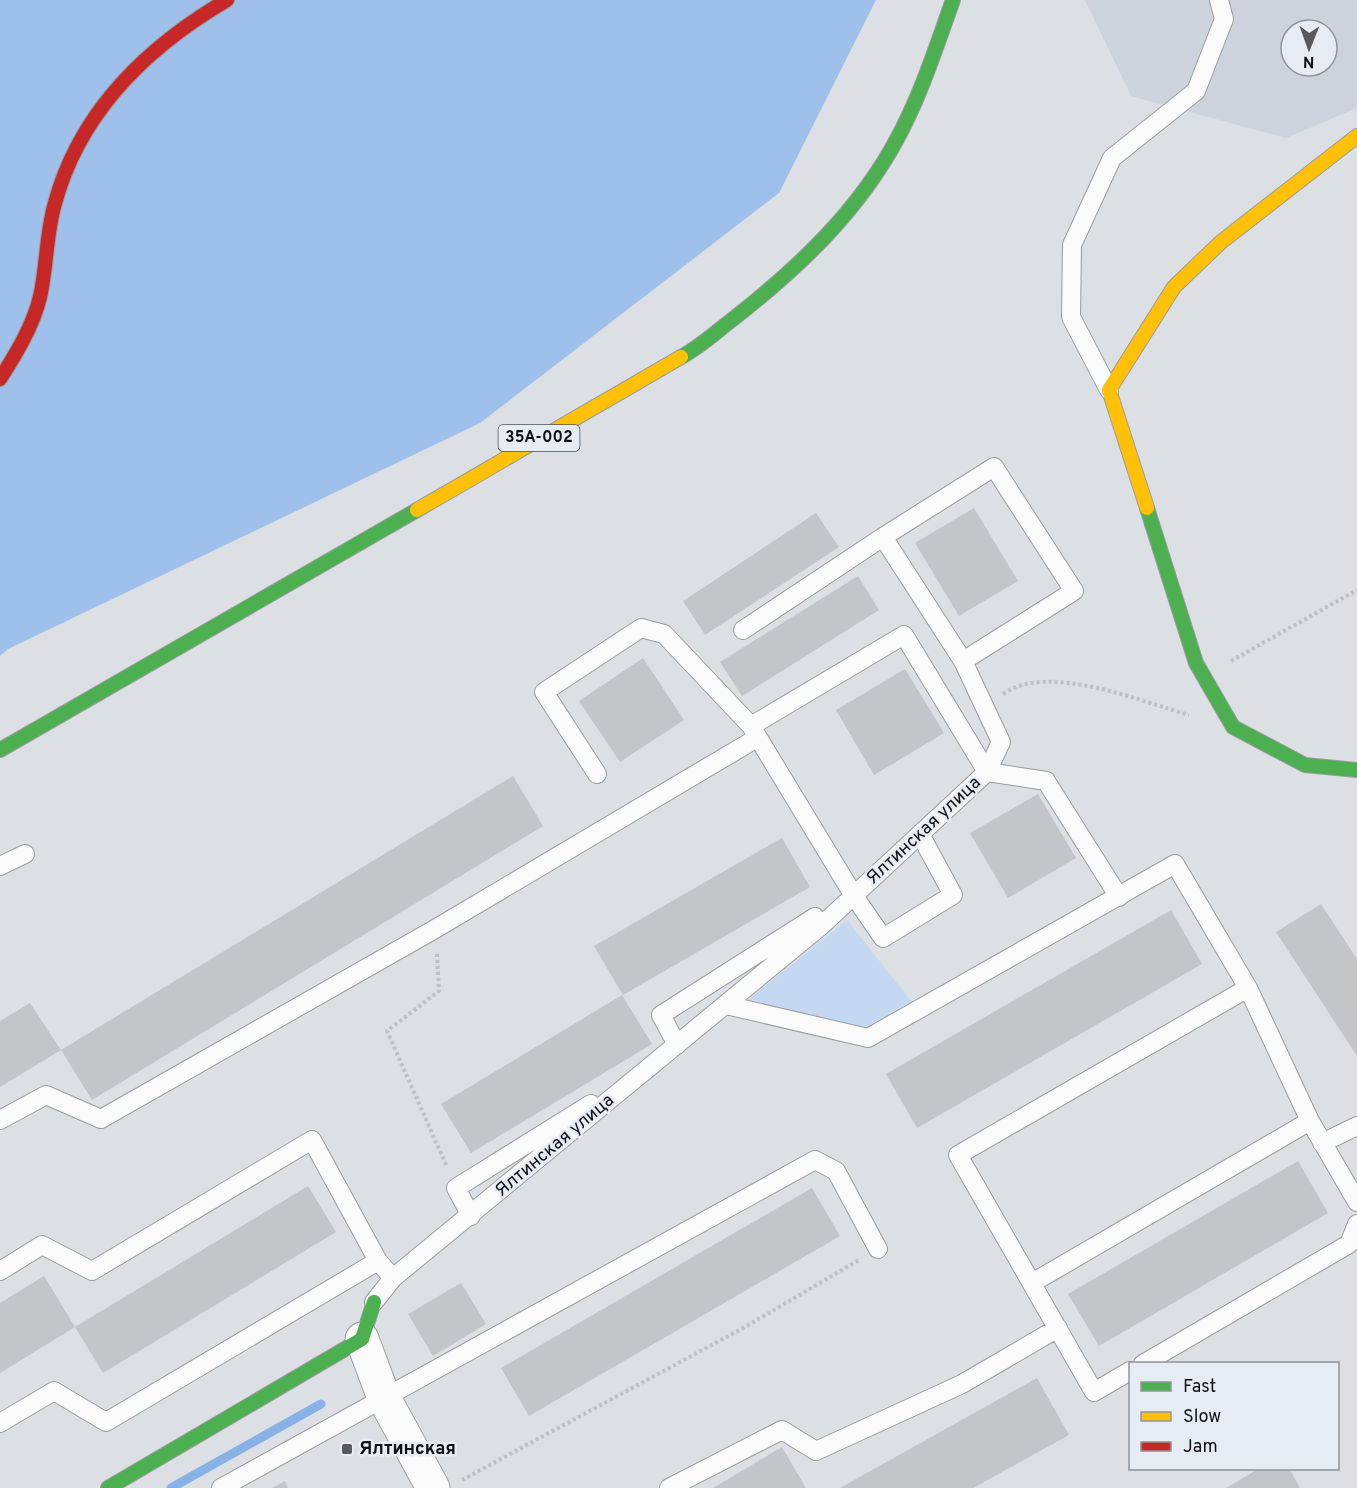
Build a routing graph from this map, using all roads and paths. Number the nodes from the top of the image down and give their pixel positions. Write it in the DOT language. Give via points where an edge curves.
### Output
graph roads {
  1 [pos="227,0"];
  2 [pos="953,0"];
  3 [pos="1219,0"];
  4 [pos="1357,136"];
  5 [pos="0,379"];
  6 [pos="1109,390"];
  7 [pos="883,537"];
  8 [pos="1357,590"];
  9 [pos="743,630"];
  10 [pos="963,661"];
  11 [pos="1204,676"];
  12 [pos="984,707"];
  13 [pos="1233,727"];
  14 [pos="754,732"];
  15 [pos="0,750"];
  16 [pos="1357,770"];
  17 [pos="987,772"];
  18 [pos="597,774"];
  19 [pos="920,834"];
  20 [pos="25,854"];
  21 [pos="0,866"];
  22 [pos="854,896"];
  23 [pos="1119,897"];
  24 [pos="822,925"];
  25 [pos="435,930"];
  26 [pos="1248,987"];
  27 [pos="726,1005"];
  28 [pos="677,1045"];
  29 [pos="648,1069"];
  30 [pos="0,1120"];
  31 [pos="1310,1121"];
  32 [pos="1357,1126"];
  33 [pos="1322,1143"];
  34 [pos="456,1188"];
  35 [pos="1357,1202"];
  36 [pos="471,1216"];
  37 [pos="1357,1224"];
  38 [pos="878,1249"];
  39 [pos="378,1261"];
  40 [pos="0,1271"];
  41 [pos="393,1278"];
  42 [pos="1032,1283"];
  43 [pos="374,1302"];
  44 [pos="1058,1328"];
  45 [pos="362,1339"];
  46 [pos="1146,1362"];
  47 [pos="1129,1372"];
  48 [pos="384,1398"];
  49 [pos="0,1423"];
  50 [pos="446,1485"];
  51 [pos="108,1488"];
  52 [pos="221,1488"];
  53 [pos="669,1488"];
  1 -- 5 [label="main road" via="199,15 135,65 94,112 55,202 40,300"];
  2 -- 15 [label="main road, 35А-002" via="918,95 888,157 814,249 762,298 687,354"];
  3 -- 6 [label="lane" via="1224,19 1196,91 1112,158 1072,245 1071,317"];
  4 -- 6 [label="main road" via="1221,242 1174,287"];
  6 -- 11 [label="main road" via="1196,663"];
  7 -- 9 [label="lane"];
  7 -- 10 [label="lane"];
  7 -- 10 [label="lane" via="994,467 1062,572 1074,591"];
  8 -- 11 [label="path"];
  10 -- 12 [label="lane"];
  11 -- 13 [label="main road"];
  12 -- 13 [label="path" via="1016,685 1068,682"];
  12 -- 17 [label="lane" via="1001,742"];
  13 -- 16 [label="main road" via="1305,765"];
  14 -- 17 [label="lane" via="904,635"];
  14 -- 18 [label="lane" via="664,634 641,628 544,692"];
  14 -- 22 [label="lane"];
  14 -- 25 [label="lane"];
  17 -- 19 [label="lane, Ялтинская улица"];
  17 -- 23 [label="lane" via="1046,781"];
  19 -- 22 [label="lane, Ялтинская улица"];
  19 -- 22 [label="lane" via="953,895 883,938"];
  20 -- 21 [label="lane"];
  22 -- 24 [label="lane, Ялтинская улица"];
  23 -- 26 [label="lane" via="1175,864"];
  23 -- 27 [label="lane" via="868,1038"];
  24 -- 27 [label="lane, Ялтинская улица"];
  24 -- 28 [label="lane" via="815,917 661,1015"];
  25 -- 30 [label="lane" via="100,1119 46,1095"];
  25 -- 34 [label="path" via="439,991 387,1031"];
  26 -- 31 [label="lane"];
  26 -- 42 [label="lane" via="958,1155"];
  27 -- 28 [label="lane, Ялтинская улица"];
  28 -- 29 [label="lane, Ялтинская улица"];
  29 -- 34 [label="lane"];
  29 -- 36 [label="lane, Ялтинская улица"];
  31 -- 33 [label="lane"];
  31 -- 42 [label="lane"];
  32 -- 33 [label="lane"];
  33 -- 35 [label="lane"];
  34 -- 36 [label="lane"];
  36 -- 41 [label="lane, Ялтинская улица"];
  37 -- 46 [label="lane" via="1349,1244"];
  38 -- 48 [label="lane" via="836,1170 815,1160"];
  38 -- 50 [label="path" via="745,1327"];
  39 -- 40 [label="lane" via="312,1140 92,1270 42,1245"];
  39 -- 41 [label="lane"];
  39 -- 49 [label="lane" via="106,1422 54,1391"];
  41 -- 43 [label="lane, Ялтинская улица"];
  42 -- 44 [label="lane"];
  43 -- 45 [label="main road, Ялтинская улица"];
  44 -- 47 [label="lane" via="1094,1392"];
  44 -- 53 [label="lane" via="962,1384 816,1450 782,1430"];
  45 -- 48 [label="street"];
  45 -- 51 [label="main road"];
  48 -- 50 [label="street"];
  48 -- 52 [label="lane"];
}
